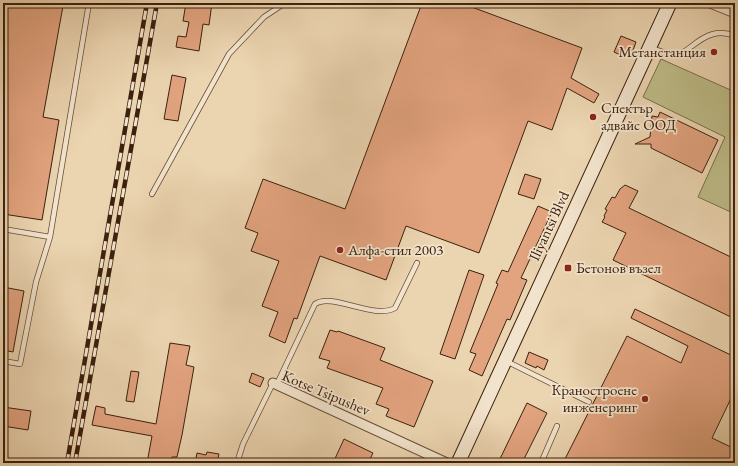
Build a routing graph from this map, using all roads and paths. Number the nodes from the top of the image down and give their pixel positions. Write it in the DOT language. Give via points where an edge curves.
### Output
graph roads {
  1 [pos="89,3"];
  2 [pos="285,3"];
  3 [pos="670,3"];
  4 [pos="710,3"];
  5 [pos="735,13"];
  6 [pos="735,36"];
  7 [pos="649,47"];
  8 [pos="152,194"];
  9 [pos="3,229"];
  10 [pos="50,237"];
  11 [pos="417,263"];
  12 [pos="3,361"];
  13 [pos="505,361"];
  14 [pos="275,383"];
  15 [pos="589,402"];
  16 [pos="557,426"];
  17 [pos="4,450"];
  18 [pos="3,457"];
  19 [pos="237,463"];
  20 [pos="447,463"];
  21 [pos="458,463"];
  22 [pos="541,463"];
  1 -- 10 [label="lane"];
  2 -- 8 [label="lane" via="264,17 229,54"];
  3 -- 7 [label="street, Iliyantsi Blvd"];
  4 -- 5 [label="street"];
  6 -- 7 [label="lane" via="726,32 716,32 682,53 667,54"];
  7 -- 13 [label="street, Iliyantsi Blvd"];
  9 -- 10 [label="lane"];
  10 -- 12 [label="lane" via="36,282 20,364"];
  11 -- 14 [label="lane" via="395,308 380,311 324,300 315,304"];
  13 -- 15 [label="lane"];
  13 -- 21 [label="street, Iliyantsi Blvd"];
  14 -- 19 [label="lane, Kotse Tsipushev" via="243,444"];
  14 -- 20 [label="street, Kotse Tsipushev"];
  16 -- 22 [label="lane"];
  17 -- 18 [label="lane"];
}
